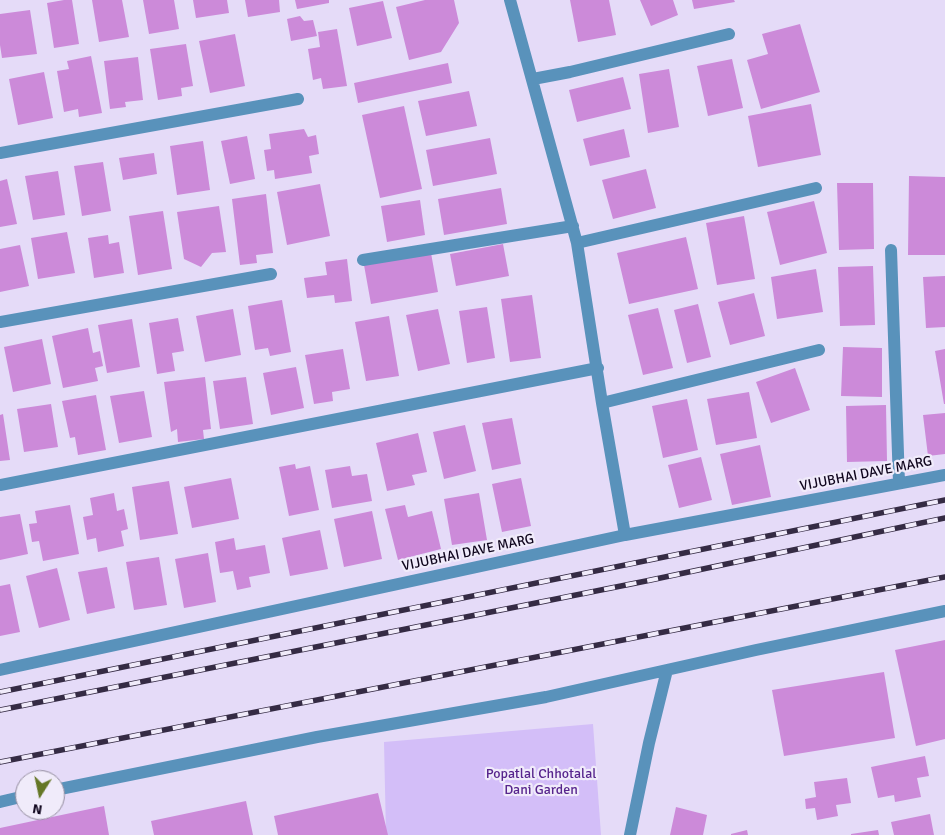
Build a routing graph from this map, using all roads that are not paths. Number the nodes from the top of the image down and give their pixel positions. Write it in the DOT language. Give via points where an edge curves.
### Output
graph roads {
  1 [pos="510,0"];
  2 [pos="729,34"];
  3 [pos="533,79"];
  4 [pos="298,99"];
  5 [pos="0,154"];
  6 [pos="816,188"];
  7 [pos="573,226"];
  8 [pos="577,243"];
  9 [pos="891,250"];
  10 [pos="363,260"];
  11 [pos="271,274"];
  12 [pos="0,322"];
  13 [pos="819,350"];
  14 [pos="598,368"];
  15 [pos="602,403"];
  16 [pos="945,475"];
  17 [pos="899,483"];
  18 [pos="0,486"];
  19 [pos="625,535"];
  20 [pos="945,611"];
  21 [pos="0,670"];
  22 [pos="667,670"];
  23 [pos="65,788"];
  24 [pos="15,798"];
  25 [pos="0,802"];
  26 [pos="630,835"];
  1 -- 3 [label="street"];
  2 -- 3 [label="street"];
  3 -- 7 [label="street"];
  4 -- 5 [label="street"];
  6 -- 8 [label="street"];
  7 -- 8 [label="street"];
  7 -- 10 [label="street"];
  8 -- 14 [label="street"];
  9 -- 17 [label="street"];
  11 -- 12 [label="street"];
  13 -- 15 [label="street"];
  14 -- 15 [label="street"];
  14 -- 18 [label="street"];
  15 -- 19 [label="street"];
  16 -- 17 [label="street, VIJUBHAI DAVE MARG"];
  17 -- 19 [label="street, VIJUBHAI DAVE MARG"];
  19 -- 21 [label="street, VIJUBHAI DAVE MARG"];
  20 -- 22 [label="street"];
  22 -- 23 [label="street" via="546,697 317,737"];
  22 -- 26 [label="street"];
  24 -- 25 [label="street"];
}
